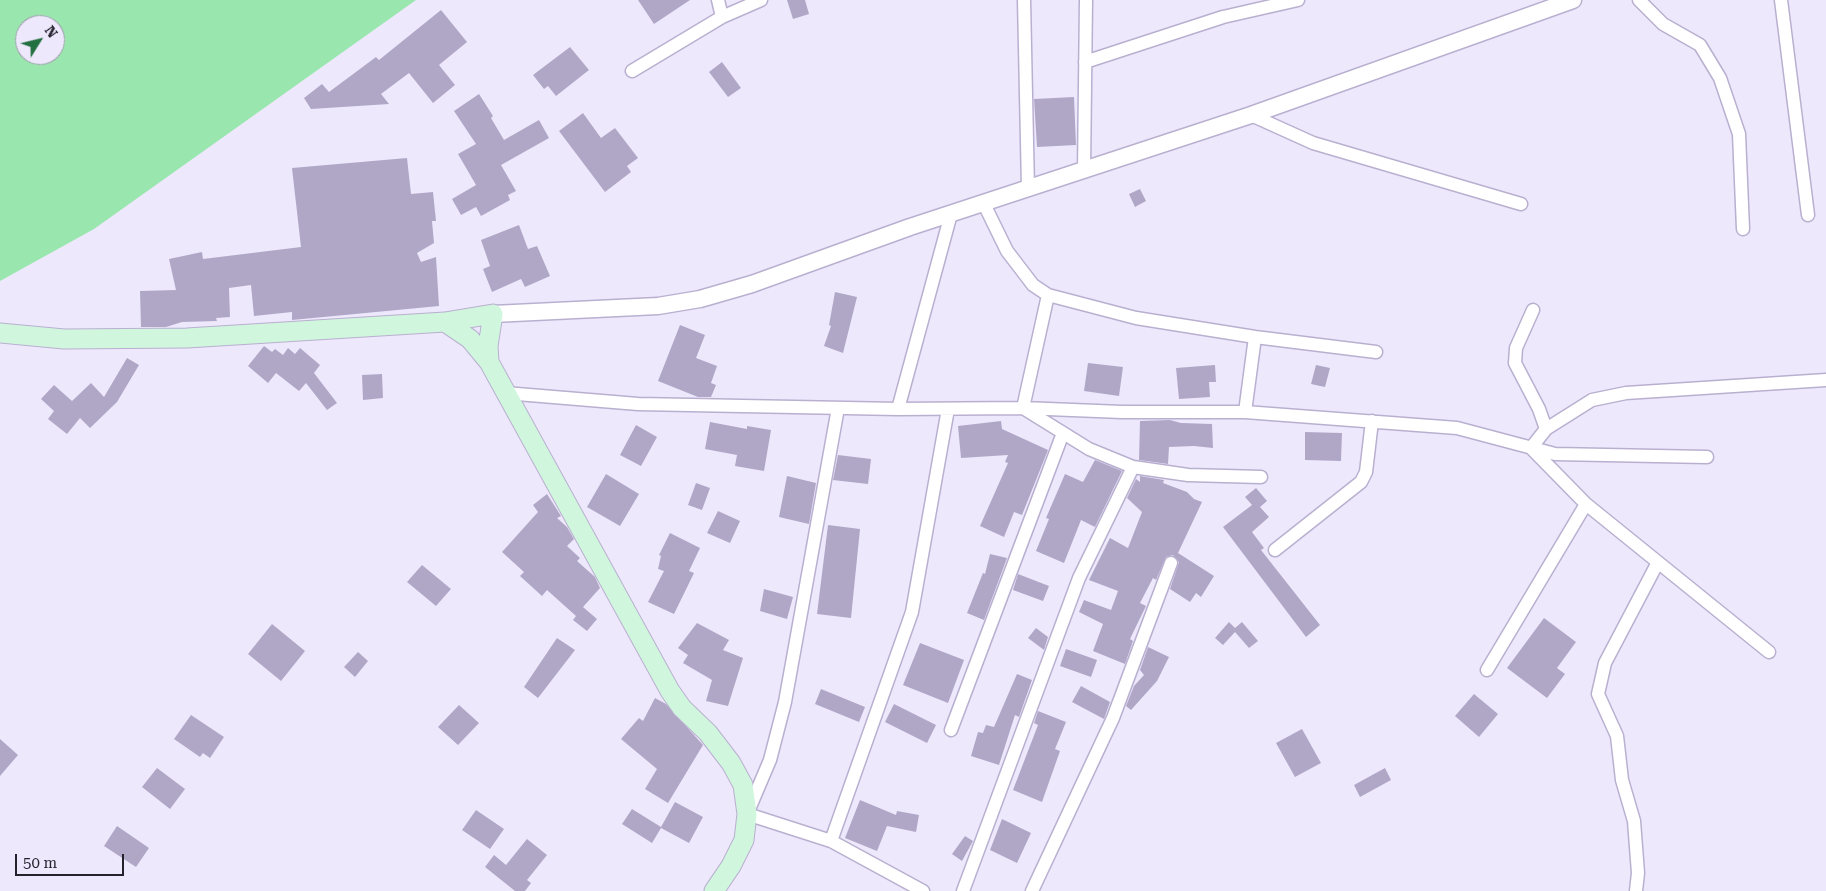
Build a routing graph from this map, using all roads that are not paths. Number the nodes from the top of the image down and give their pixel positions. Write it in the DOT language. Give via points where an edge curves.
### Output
graph roads {
  1 [pos="718,0"];
  2 [pos="760,0"];
  3 [pos="1024,0"];
  4 [pos="1086,0"];
  5 [pos="1298,0"];
  6 [pos="1573,0"];
  7 [pos="1639,0"];
  8 [pos="1781,0"];
  9 [pos="722,17"];
  10 [pos="1085,62"];
  11 [pos="632,71"];
  12 [pos="1251,115"];
  13 [pos="1084,171"];
  14 [pos="1028,189"];
  15 [pos="984,204"];
  16 [pos="1522,204"];
  17 [pos="951,214"];
  18 [pos="1808,216"];
  19 [pos="1743,229"];
  20 [pos="1048,295"];
  21 [pos="1533,310"];
  22 [pos="493,314"];
  23 [pos="445,322"];
  24 [pos="0,333"];
  25 [pos="1255,337"];
  26 [pos="1376,352"];
  27 [pos="489,362"];
  28 [pos="1826,380"];
  29 [pos="505,393"];
  30 [pos="838,408"];
  31 [pos="948,408"];
  32 [pos="1023,408"];
  33 [pos="898,409"];
  34 [pos="1245,412"];
  35 [pos="1372,421"];
  36 [pos="1546,429"];
  37 [pos="1063,433"];
  38 [pos="1531,448"];
  39 [pos="1707,457"];
  40 [pos="1133,467"];
  41 [pos="1261,477"];
  42 [pos="1586,504"];
  43 [pos="1275,550"];
  44 [pos="1171,563"];
  45 [pos="1657,564"];
  46 [pos="1769,652"];
  47 [pos="1487,670"];
  48 [pos="951,730"];
  49 [pos="747,814"];
  50 [pos="831,841"];
  51 [pos="714,891"];
  52 [pos="923,891"];
  53 [pos="963,891"];
  54 [pos="1032,891"];
  55 [pos="1636,891"];
  1 -- 9 [label="street"];
  2 -- 9 [label="street"];
  3 -- 14 [label="street"];
  4 -- 10 [label="street"];
  5 -- 10 [label="street" via="1223,17"];
  6 -- 12 [label="street"];
  7 -- 19 [label="street" via="1663,24 1700,45 1720,78 1739,134"];
  8 -- 18 [label="street"];
  9 -- 11 [label="street"];
  10 -- 13 [label="street"];
  12 -- 13 [label="street"];
  12 -- 16 [label="street" via="1313,144"];
  13 -- 14 [label="street"];
  14 -- 15 [label="street"];
  15 -- 17 [label="street"];
  15 -- 20 [label="street" via="1007,251 1033,286"];
  17 -- 22 [label="street" via="700,299 633,308"];
  17 -- 33 [label="street"];
  20 -- 25 [label="street" via="1136,318"];
  20 -- 32 [label="street"];
  21 -- 36 [label="street" via="1516,348 1515,363"];
  22 -- 23 [label="main road"];
  22 -- 27 [label="main road"];
  23 -- 24 [label="main road" via="187,338 64,339"];
  23 -- 27 [label="main road" via="470,339"];
  25 -- 26 [label="street"];
  25 -- 34 [label="street"];
  27 -- 29 [label="main road"];
  28 -- 36 [label="street" via="1626,393 1592,400"];
  29 -- 30 [label="street" via="638,404"];
  29 -- 49 [label="main road" via="670,691 731,763 743,785"];
  30 -- 33 [label="street"];
  30 -- 49 [label="street" via="785,702 770,760"];
  31 -- 32 [label="street"];
  31 -- 33 [label="street"];
  31 -- 50 [label="street" via="912,612"];
  32 -- 34 [label="street"];
  32 -- 37 [label="street"];
  34 -- 35 [label="street"];
  35 -- 38 [label="street" via="1457,428"];
  35 -- 43 [label="street" via="1366,472 1361,482"];
  36 -- 38 [label="street"];
  37 -- 40 [label="street" via="1089,449"];
  37 -- 48 [label="street"];
  38 -- 39 [label="street" via="1556,454"];
  38 -- 42 [label="street"];
  40 -- 41 [label="street" via="1188,474"];
  40 -- 53 [label="street" via="1079,578"];
  42 -- 45 [label="street"];
  42 -- 47 [label="street"];
  44 -- 54 [label="street" via="1113,718"];
  45 -- 46 [label="street"];
  45 -- 55 [label="street" via="1606,663 1598,694 1617,736 1622,780 1634,821 1638,873"];
  49 -- 50 [label="street"];
  49 -- 51 [label="main road" via="744,840"];
  50 -- 52 [label="street"];
}
